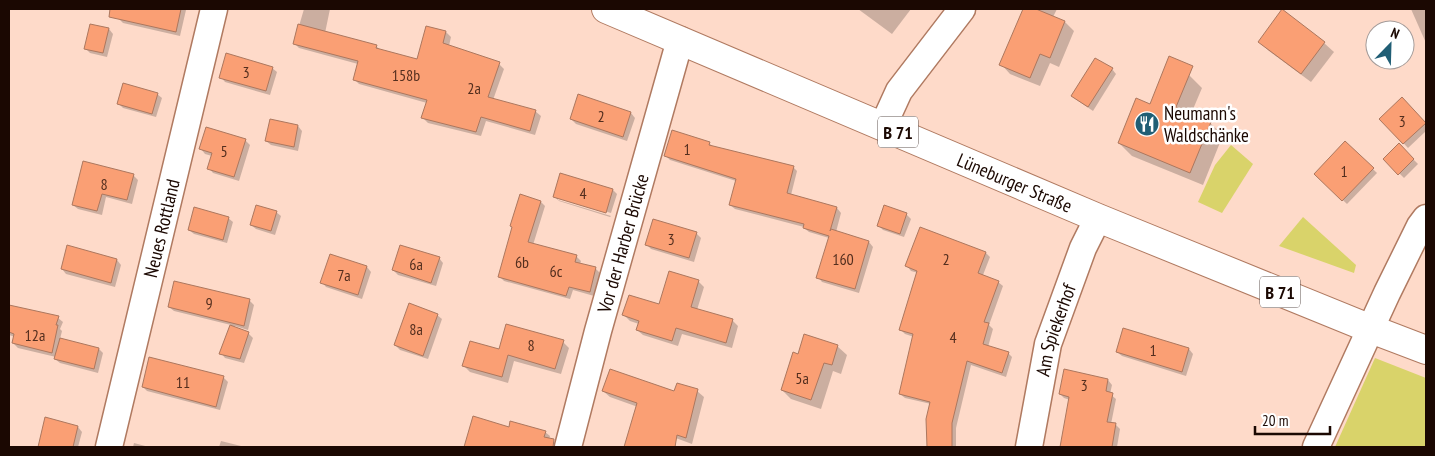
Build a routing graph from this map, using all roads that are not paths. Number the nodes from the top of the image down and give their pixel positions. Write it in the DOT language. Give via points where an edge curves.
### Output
graph roads {
  1 [pos="214,9"];
  2 [pos="606,9"];
  3 [pos="962,9"];
  4 [pos="680,40"];
  5 [pos="883,126"];
  6 [pos="1098,218"];
  7 [pos="1426,218"];
  8 [pos="1371,329"];
  9 [pos="1426,350"];
  10 [pos="109,447"];
  11 [pos="568,447"];
  12 [pos="1029,447"];
  13 [pos="1316,447"];
  1 -- 10 [label="street, Neues Rottland"];
  2 -- 4 [label="main road, Lüneburger Straße / B 71"];
  3 -- 5 [label="street" via="899,91"];
  4 -- 5 [label="main road, Lüneburger Straße / B 71"];
  4 -- 11 [label="street, Vor der Harber Brücke"];
  5 -- 6 [label="main road, Lüneburger Straße / B 71"];
  6 -- 8 [label="main road, Lüneburger Straße / B 71"];
  6 -- 12 [label="street, Am Spiekerhof" via="1083,248 1048,344"];
  7 -- 8 [label="street"];
  8 -- 9 [label="main road, Lüneburger Straße / B 71"];
  8 -- 13 [label="street"];
}
